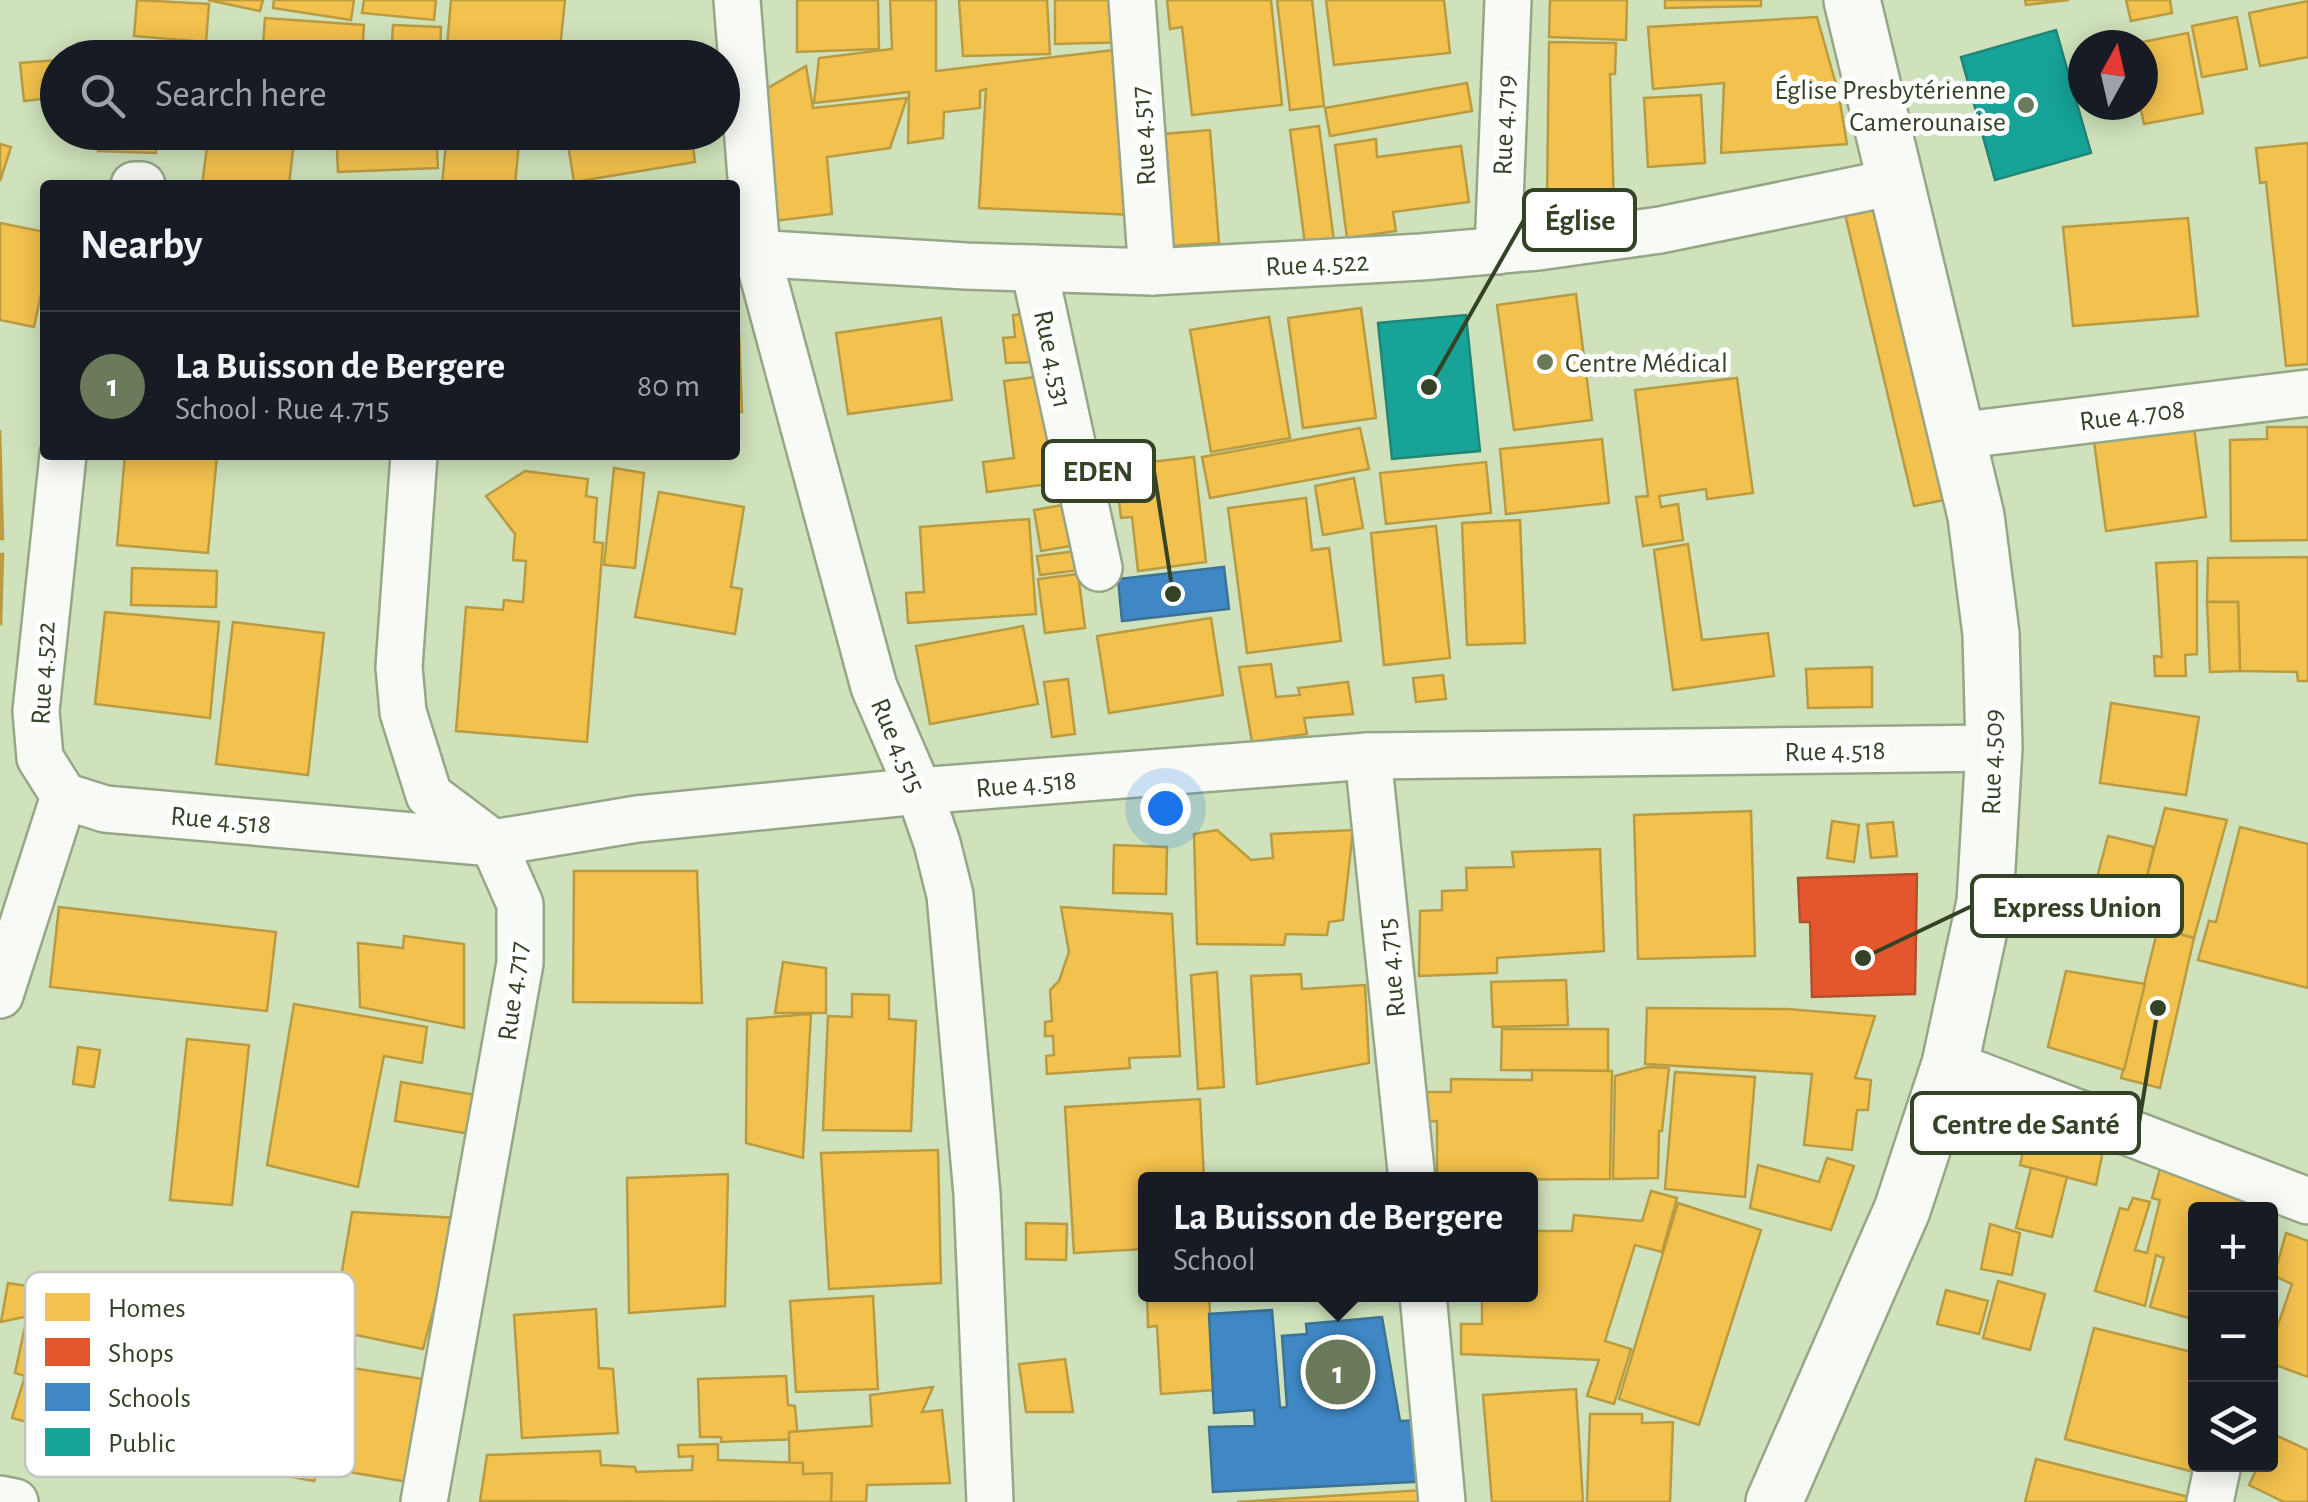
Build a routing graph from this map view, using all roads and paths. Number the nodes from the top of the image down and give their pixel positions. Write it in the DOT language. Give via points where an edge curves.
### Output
graph roads {
  1 [pos="736,0"];
  2 [pos="1132,0"];
  3 [pos="1508,0"];
  4 [pos="1852,0"];
  5 [pos="738,40"];
  6 [pos="740,101"];
  7 [pos="1894,182"];
  8 [pos="1498,251"];
  9 [pos="746,252"];
  10 [pos="1034,268"];
  11 [pos="1152,272"];
  12 [pos="2308,392"];
  13 [pos="1956,436"];
  14 [pos="62,460"];
  15 [pos="414,460"];
  16 [pos="1099,568"];
  17 [pos="1994,748"];
  18 [pos="1368,756"];
  19 [pos="919,792"];
  20 [pos="64,796"];
  21 [pos="492,843"];
  22 [pos="0,994"];
  23 [pos="1950,1064"];
  24 [pos="1411,1172"];
  25 [pos="2284,1199"];
  26 [pos="1424,1302"];
  27 [pos="2216,1472"];
  28 [pos="0,1499"];
  29 [pos="15,1502"];
  30 [pos="424,1502"];
  31 [pos="990,1502"];
  32 [pos="1442,1502"];
  33 [pos="1774,1502"];
  34 [pos="2210,1502"];
  1 -- 5 [label="street, Rue 4.515"];
  2 -- 11 [label="street, Rue 4.517"];
  3 -- 8 [label="street, Rue 4.719"];
  4 -- 7 [label="street, Rue 4.509"];
  6 -- 9 [label="street, Rue 4.515"];
  7 -- 8 [label="street, Rue 4.522" via="1660,230"];
  7 -- 13 [label="street, Rue 4.509"];
  8 -- 11 [label="street, Rue 4.522"];
  9 -- 10 [label="street, Rue 4.522"];
  9 -- 19 [label="street, Rue 4.515" via="874,686"];
  10 -- 11 [label="street, Rue 4.522"];
  10 -- 16 [label="street, Rue 4.531"];
  12 -- 13 [label="street, Rue 4.708"];
  13 -- 17 [label="street, Rue 4.509" via="1976,516 1991,634"];
  14 -- 20 [label="street, Rue 4.522" via="36,711 40,758"];
  15 -- 21 [label="street, Rue 4.717" via="399,667 403,712 429,795"];
  17 -- 18 [label="street, Rue 4.518"];
  17 -- 23 [label="street, Rue 4.509" via="1986,902"];
  18 -- 19 [label="street, Rue 4.518"];
  18 -- 24 [label="street, Rue 4.715"];
  19 -- 21 [label="street, Rue 4.518" via="638,818"];
  19 -- 31 [label="street, Rue 4.515" via="950,895 977,1194"];
  20 -- 21 [label="street, Rue 4.518" via="105,809"];
  20 -- 22 [label="street"];
  21 -- 30 [label="street, Rue 4.717" via="520,904 520,963"];
  23 -- 25 [label="street"];
  23 -- 33 [label="street, Rue 4.509" via="1902,1210"];
  26 -- 32 [label="street"];
  27 -- 34 [label="street"];
  28 -- 29 [label="street"];
}
